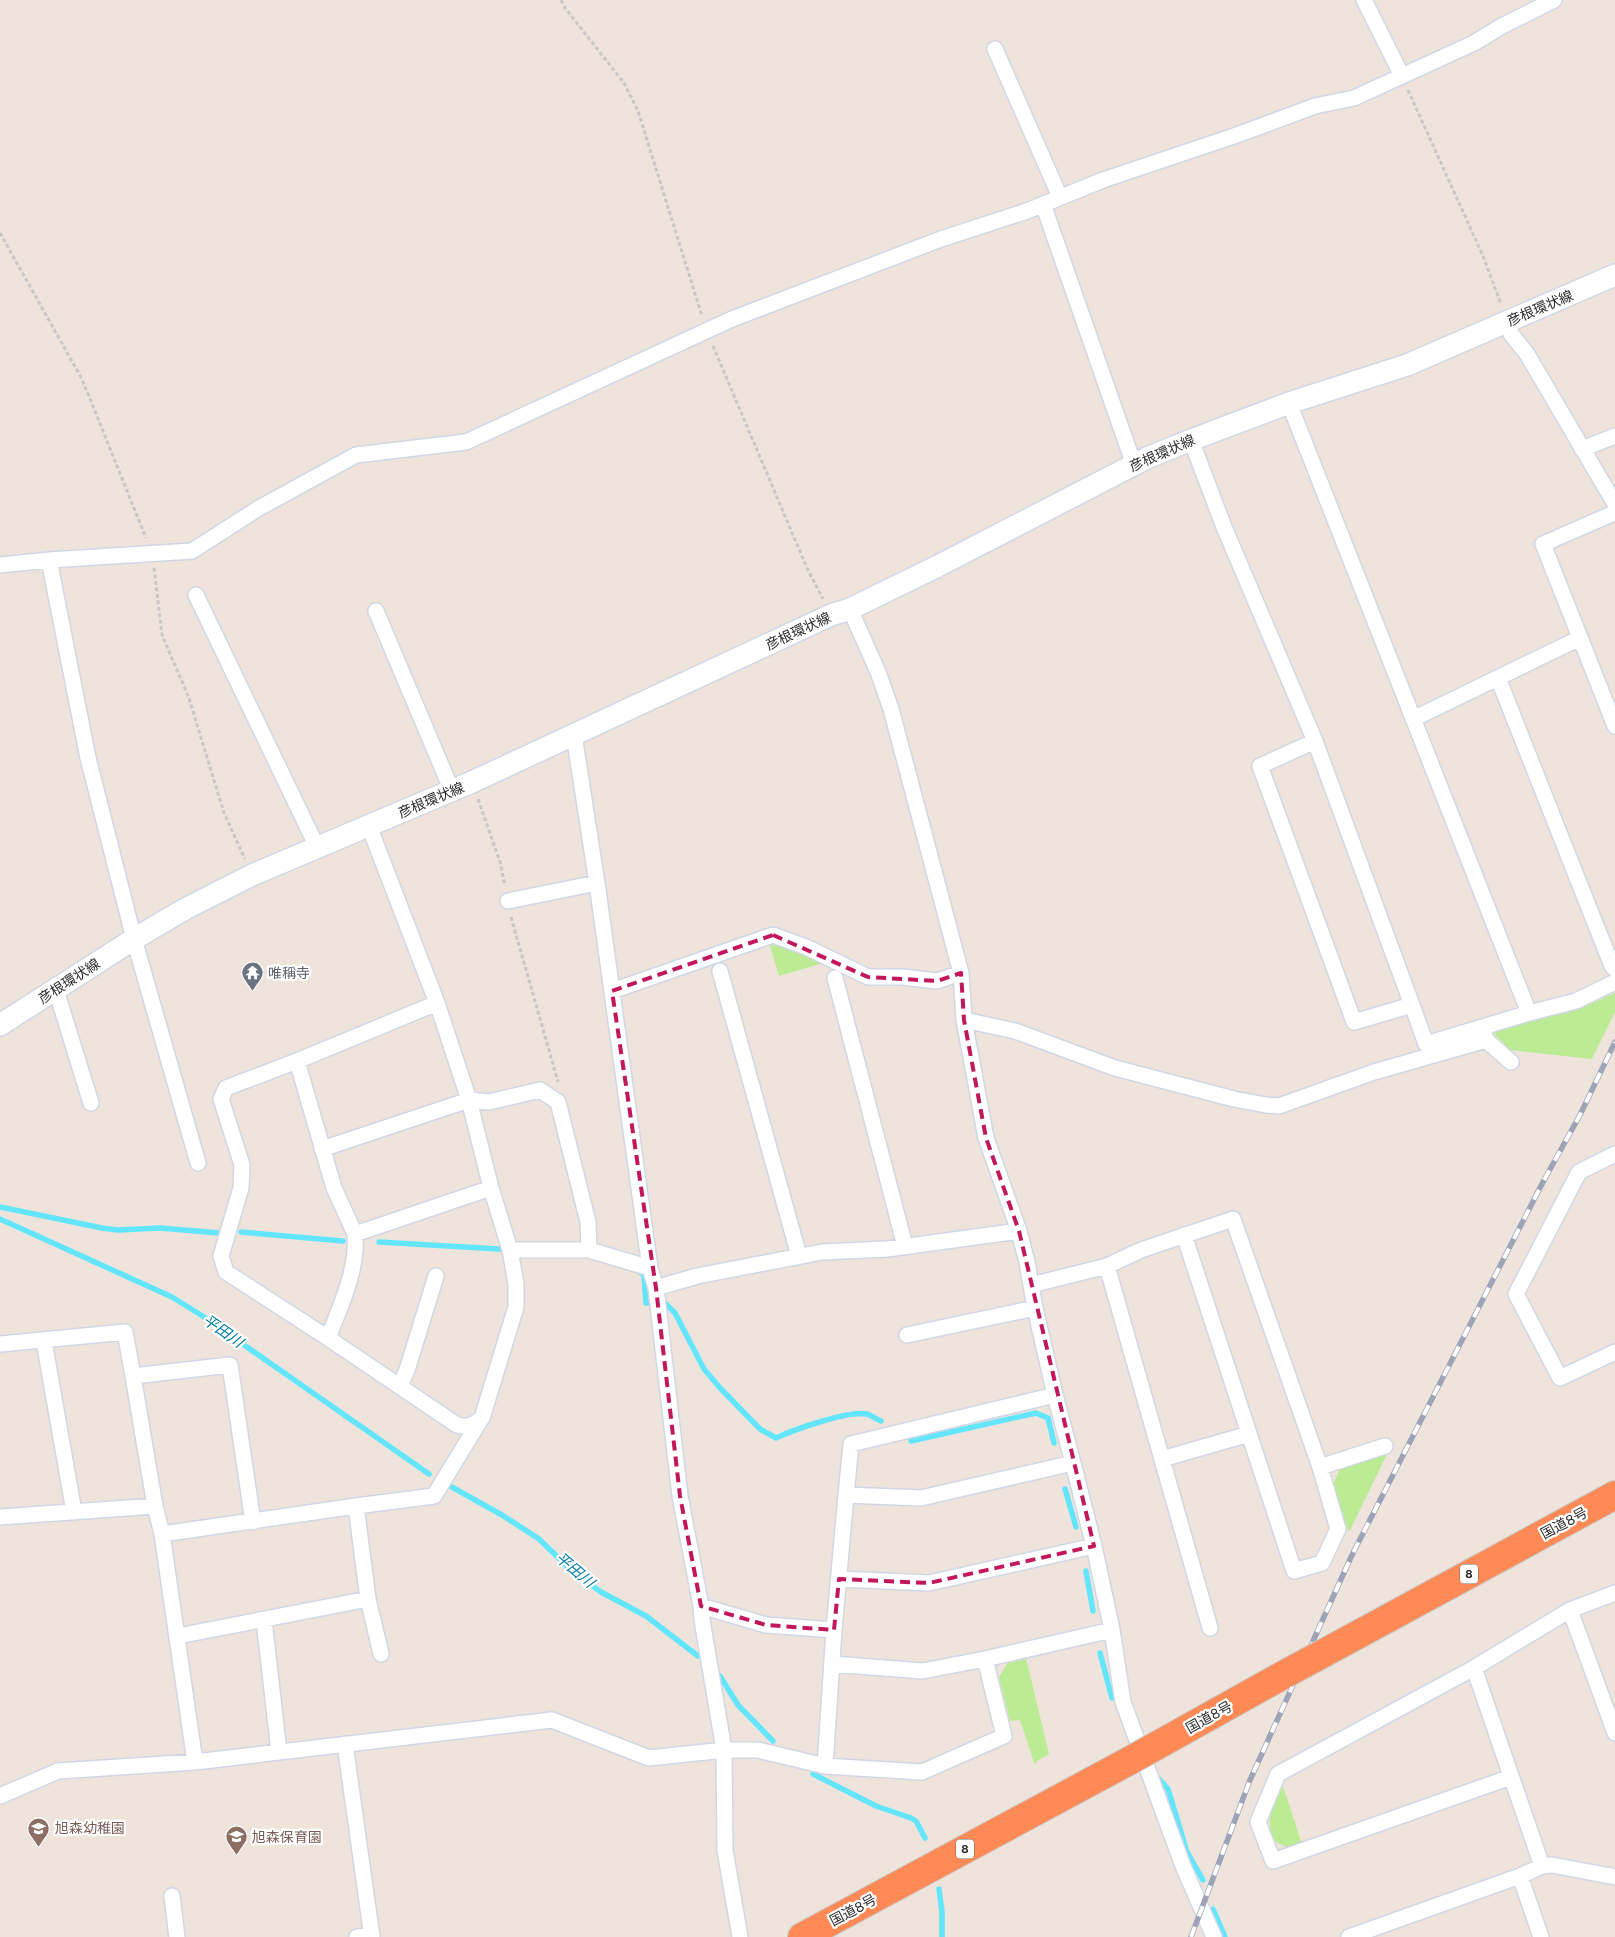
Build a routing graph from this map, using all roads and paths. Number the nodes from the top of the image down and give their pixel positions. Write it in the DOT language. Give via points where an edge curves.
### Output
graph roads {
  1 [pos="561,0"];
  2 [pos="1364,0"];
  3 [pos="1554,0"];
  4 [pos="995,49"];
  5 [pos="1402,76"];
  6 [pos="1060,197"];
  7 [pos="1043,204"];
  8 [pos="0,233"];
  9 [pos="1615,275"];
  10 [pos="1508,322"];
  11 [pos="707,331"];
  12 [pos="1289,403"];
  13 [pos="1615,436"];
  14 [pos="1191,440"];
  15 [pos="1582,448"];
  16 [pos="1134,465"];
  17 [pos="1615,504"];
  18 [pos="1615,513"];
  19 [pos="152,553"];
  20 [pos="49,560"];
  21 [pos="0,565"];
  22 [pos="196,594"];
  23 [pos="376,611"];
  24 [pos="840,612"];
  25 [pos="1580,638"];
  26 [pos="1498,678"];
  27 [pos="1413,719"];
  28 [pos="1615,726"];
  29 [pos="574,735"];
  30 [pos="1314,741"];
  31 [pos="472,782"];
  32 [pos="452,791"];
  33 [pos="369,826"];
  34 [pos="317,847"];
  35 [pos="252,875"];
  36 [pos="596,883"];
  37 [pos="508,902"];
  38 [pos="134,939"];
  39 [pos="1615,969"];
  40 [pos="720,971"];
  41 [pos="960,974"];
  42 [pos="835,978"];
  43 [pos="1615,982"];
  44 [pos="56,990"];
  45 [pos="612,991"];
  46 [pos="437,1004"];
  47 [pos="1412,1005"];
  48 [pos="1529,1013"];
  49 [pos="964,1020"];
  50 [pos="0,1025"];
  51 [pos="1484,1034"];
  52 [pos="297,1061"];
  53 [pos="1511,1062"];
  54 [pos="469,1100"];
  55 [pos="558,1102"];
  56 [pos="91,1103"];
  57 [pos="322,1149"];
  58 [pos="1615,1154"];
  59 [pos="198,1163"];
  60 [pos="491,1188"];
  61 [pos="1018,1230"];
  62 [pos="355,1234"];
  63 [pos="1184,1236"];
  64 [pos="905,1246"];
  65 [pos="510,1250"];
  66 [pos="589,1250"];
  67 [pos="799,1256"];
  68 [pos="1107,1266"];
  69 [pos="650,1268"];
  70 [pos="436,1276"];
  71 [pos="1031,1285"];
  72 [pos="656,1288"];
  73 [pos="1035,1308"];
  74 [pos="907,1335"];
  75 [pos="328,1338"];
  76 [pos="44,1341"];
  77 [pos="0,1344"];
  78 [pos="1615,1352"];
  79 [pos="133,1376"];
  80 [pos="400,1386"];
  81 [pos="1055,1395"];
  82 [pos="482,1418"];
  83 [pos="1249,1434"];
  84 [pos="1385,1446"];
  85 [pos="1162,1459"];
  86 [pos="1073,1463"];
  87 [pos="1320,1467"];
  88 [pos="846,1495"];
  89 [pos="1615,1495"];
  90 [pos="155,1506"];
  91 [pos="356,1506"];
  92 [pos="74,1512"];
  93 [pos="0,1517"];
  94 [pos="253,1522"];
  95 [pos="162,1534"];
  96 [pos="1094,1546"];
  97 [pos="839,1579"];
  98 [pos="1615,1593"];
  99 [pos="368,1599"];
  100 [pos="701,1606"];
  101 [pos="1570,1610"];
  102 [pos="264,1620"];
  103 [pos="1210,1628"];
  104 [pos="834,1630"];
  105 [pos="1112,1630"];
  106 [pos="178,1636"];
  107 [pos="381,1654"];
  108 [pos="985,1659"];
  109 [pos="832,1664"];
  110 [pos="1474,1668"];
  111 [pos="1615,1733"];
  112 [pos="345,1744"];
  113 [pos="724,1750"];
  114 [pos="278,1752"];
  115 [pos="195,1762"];
  116 [pos="825,1766"];
  117 [pos="1511,1777"];
  118 [pos="0,1796"];
  119 [pos="1542,1866"];
  120 [pos="1520,1876"];
  121 [pos="1615,1877"];
  122 [pos="172,1896"];
  123 [pos="367,1936"];
  124 [pos="177,1937"];
  125 [pos="740,1937"];
  126 [pos="802,1937"];
  127 [pos="1214,1937"];
  128 [pos="1349,1937"];
  129 [pos="1541,1937"];
  1 -- 11 [label="path" via="624,83 638,112"];
  2 -- 5 [label="street"];
  3 -- 5 [label="street" via="1474,43"];
  4 -- 6 [label="street"];
  5 -- 6 [label="street" via="1354,98 1315,106"];
  5 -- 10 [label="path" via="1483,256"];
  6 -- 7 [label="street"];
  7 -- 11 [label="street" via="941,239"];
  7 -- 16 [label="street"];
  8 -- 19 [label="path" via="82,379"];
  9 -- 10 [label="main road, 彦根環状線"];
  10 -- 12 [label="main road, 彦根環状線" via="1407,365"];
  10 -- 15 [label="street" via="1511,334 1527,354"];
  11 -- 19 [label="street" via="466,442 356,455 258,508 192,551"];
  11 -- 24 [label="path" via="808,568"];
  12 -- 14 [label="main road, 彦根環状線"];
  12 -- 27 [label="street"];
  13 -- 15 [label="street"];
  14 -- 16 [label="main road, 彦根環状線"];
  14 -- 30 [label="street"];
  15 -- 17 [label="street"];
  16 -- 24 [label="main road, 彦根環状線" via="938,566"];
  18 -- 25 [label="street" via="1543,544"];
  19 -- 20 [label="street"];
  19 -- 35 [label="path" via="162,635 189,698 224,813"];
  20 -- 21 [label="street"];
  20 -- 38 [label="street" via="88,758"];
  22 -- 34 [label="street"];
  23 -- 32 [label="street"];
  24 -- 29 [label="main road, 彦根環状線"];
  24 -- 41 [label="street" via="878,672 891,709"];
  25 -- 26 [label="street"];
  25 -- 28 [label="street"];
  26 -- 27 [label="street"];
  26 -- 39 [label="street"];
  27 -- 48 [label="street"];
  29 -- 31 [label="main road, 彦根環状線"];
  29 -- 36 [label="street"];
  30 -- 47 [label="street"];
  30 -- 47 [label="street" via="1260,766 1266,785 1354,1022"];
  31 -- 32 [label="main road, 彦根環状線"];
  31 -- 37 [label="path" via="500,862"];
  32 -- 33 [label="main road, 彦根環状線"];
  33 -- 34 [label="main road, 彦根環状線"];
  33 -- 46 [label="street"];
  34 -- 35 [label="main road, 彦根環状線"];
  35 -- 38 [label="main road, 彦根環状線"];
  36 -- 37 [label="street"];
  36 -- 45 [label="street"];
  37 -- 55 [label="path" via="559,1083"];
  38 -- 44 [label="main road, 彦根環状線"];
  38 -- 59 [label="street"];
  40 -- 67 [label="street"];
  41 -- 45 [label="street" via="937,981 868,977 806,947 773,936"];
  41 -- 49 [label="street"];
  42 -- 64 [label="street"];
  43 -- 48 [label="street" via="1576,1001"];
  44 -- 50 [label="main road, 彦根環状線"];
  44 -- 56 [label="street"];
  45 -- 69 [label="street"];
  46 -- 52 [label="street"];
  46 -- 54 [label="street"];
  47 -- 51 [label="street" via="1426,1044"];
  48 -- 51 [label="street"];
  49 -- 51 [label="street" via="1015,1031 1114,1068 1234,1099 1279,1106"];
  49 -- 61 [label="street" via="986,1138"];
  51 -- 53 [label="street"];
  52 -- 57 [label="street"];
  52 -- 75 [label="street" via="226,1088 221,1100 242,1165 241,1188 221,1256 226,1272"];
  54 -- 55 [label="street" via="489,1102 540,1090"];
  54 -- 57 [label="street"];
  54 -- 60 [label="street"];
  55 -- 66 [label="street" via="588,1222"];
  57 -- 62 [label="street" via="334,1188"];
  58 -- 78 [label="street" via="1579,1172 1516,1294 1560,1378"];
  60 -- 62 [label="street"];
  60 -- 65 [label="street"];
  61 -- 64 [label="street"];
  61 -- 71 [label="street"];
  62 -- 75 [label="street" via="356,1251"];
  63 -- 68 [label="street" via="1141,1250"];
  63 -- 83 [label="street"];
  63 -- 87 [label="street" via="1233,1219"];
  64 -- 67 [label="street"];
  65 -- 66 [label="street"];
  65 -- 82 [label="street" via="516,1307"];
  66 -- 69 [label="street"];
  67 -- 72 [label="street" via="696,1276"];
  68 -- 71 [label="street"];
  68 -- 85 [label="street"];
  69 -- 72 [label="street"];
  70 -- 80 [label="street" via="408,1370"];
  71 -- 73 [label="street"];
  72 -- 100 [label="street" via="680,1496"];
  73 -- 74 [label="street"];
  73 -- 81 [label="street"];
  75 -- 80 [label="street"];
  76 -- 77 [label="street"];
  76 -- 79 [label="street" via="125,1332"];
  76 -- 92 [label="street"];
  79 -- 90 [label="street"];
  79 -- 94 [label="street" via="230,1365"];
  80 -- 82 [label="street" via="457,1425 468,1426"];
  81 -- 86 [label="street"];
  81 -- 88 [label="street" via="851,1444"];
  82 -- 91 [label="street" via="434,1496"];
  83 -- 85 [label="street"];
  83 -- 87 [label="street" via="1294,1571 1322,1563 1338,1529"];
  84 -- 87 [label="street"];
  85 -- 103 [label="street"];
  86 -- 88 [label="street" via="920,1498"];
  86 -- 96 [label="street"];
  88 -- 97 [label="street"];
  89 -- 126 [label="highway, 国道8号 / 8, bridge"];
  90 -- 92 [label="street"];
  90 -- 95 [label="street"];
  91 -- 94 [label="street"];
  91 -- 99 [label="street"];
  92 -- 93 [label="street"];
  94 -- 95 [label="street"];
  95 -- 106 [label="street"];
  96 -- 97 [label="street" via="929,1583"];
  96 -- 105 [label="street"];
  97 -- 104 [label="street"];
  98 -- 101 [label="street"];
  99 -- 102 [label="street"];
  99 -- 107 [label="street"];
  100 -- 104 [label="street" via="766,1625"];
  100 -- 113 [label="street"];
  101 -- 110 [label="street"];
  101 -- 111 [label="street"];
  102 -- 106 [label="street"];
  102 -- 114 [label="street"];
  104 -- 109 [label="street"];
  105 -- 108 [label="street"];
  105 -- 127 [label="street" via="1123,1702 1183,1866"];
  106 -- 115 [label="street"];
  108 -- 109 [label="street" via="923,1671"];
  108 -- 116 [label="street" via="1004,1736 922,1772"];
  109 -- 116 [label="street"];
  110 -- 117 [label="street"];
  110 -- 117 [label="street" via="1278,1774 1258,1822 1273,1861"];
  112 -- 113 [label="street" via="552,1720 649,1758"];
  112 -- 114 [label="street"];
  112 -- 123 [label="street"];
  113 -- 116 [label="street" via="758,1750"];
  113 -- 125 [label="street" via="725,1850"];
  114 -- 115 [label="street"];
  115 -- 118 [label="street" via="58,1772"];
  117 -- 119 [label="street"];
  119 -- 120 [label="street"];
  119 -- 121 [label="street"];
  120 -- 128 [label="street"];
  120 -- 129 [label="street"];
  122 -- 124 [label="street"];
}
